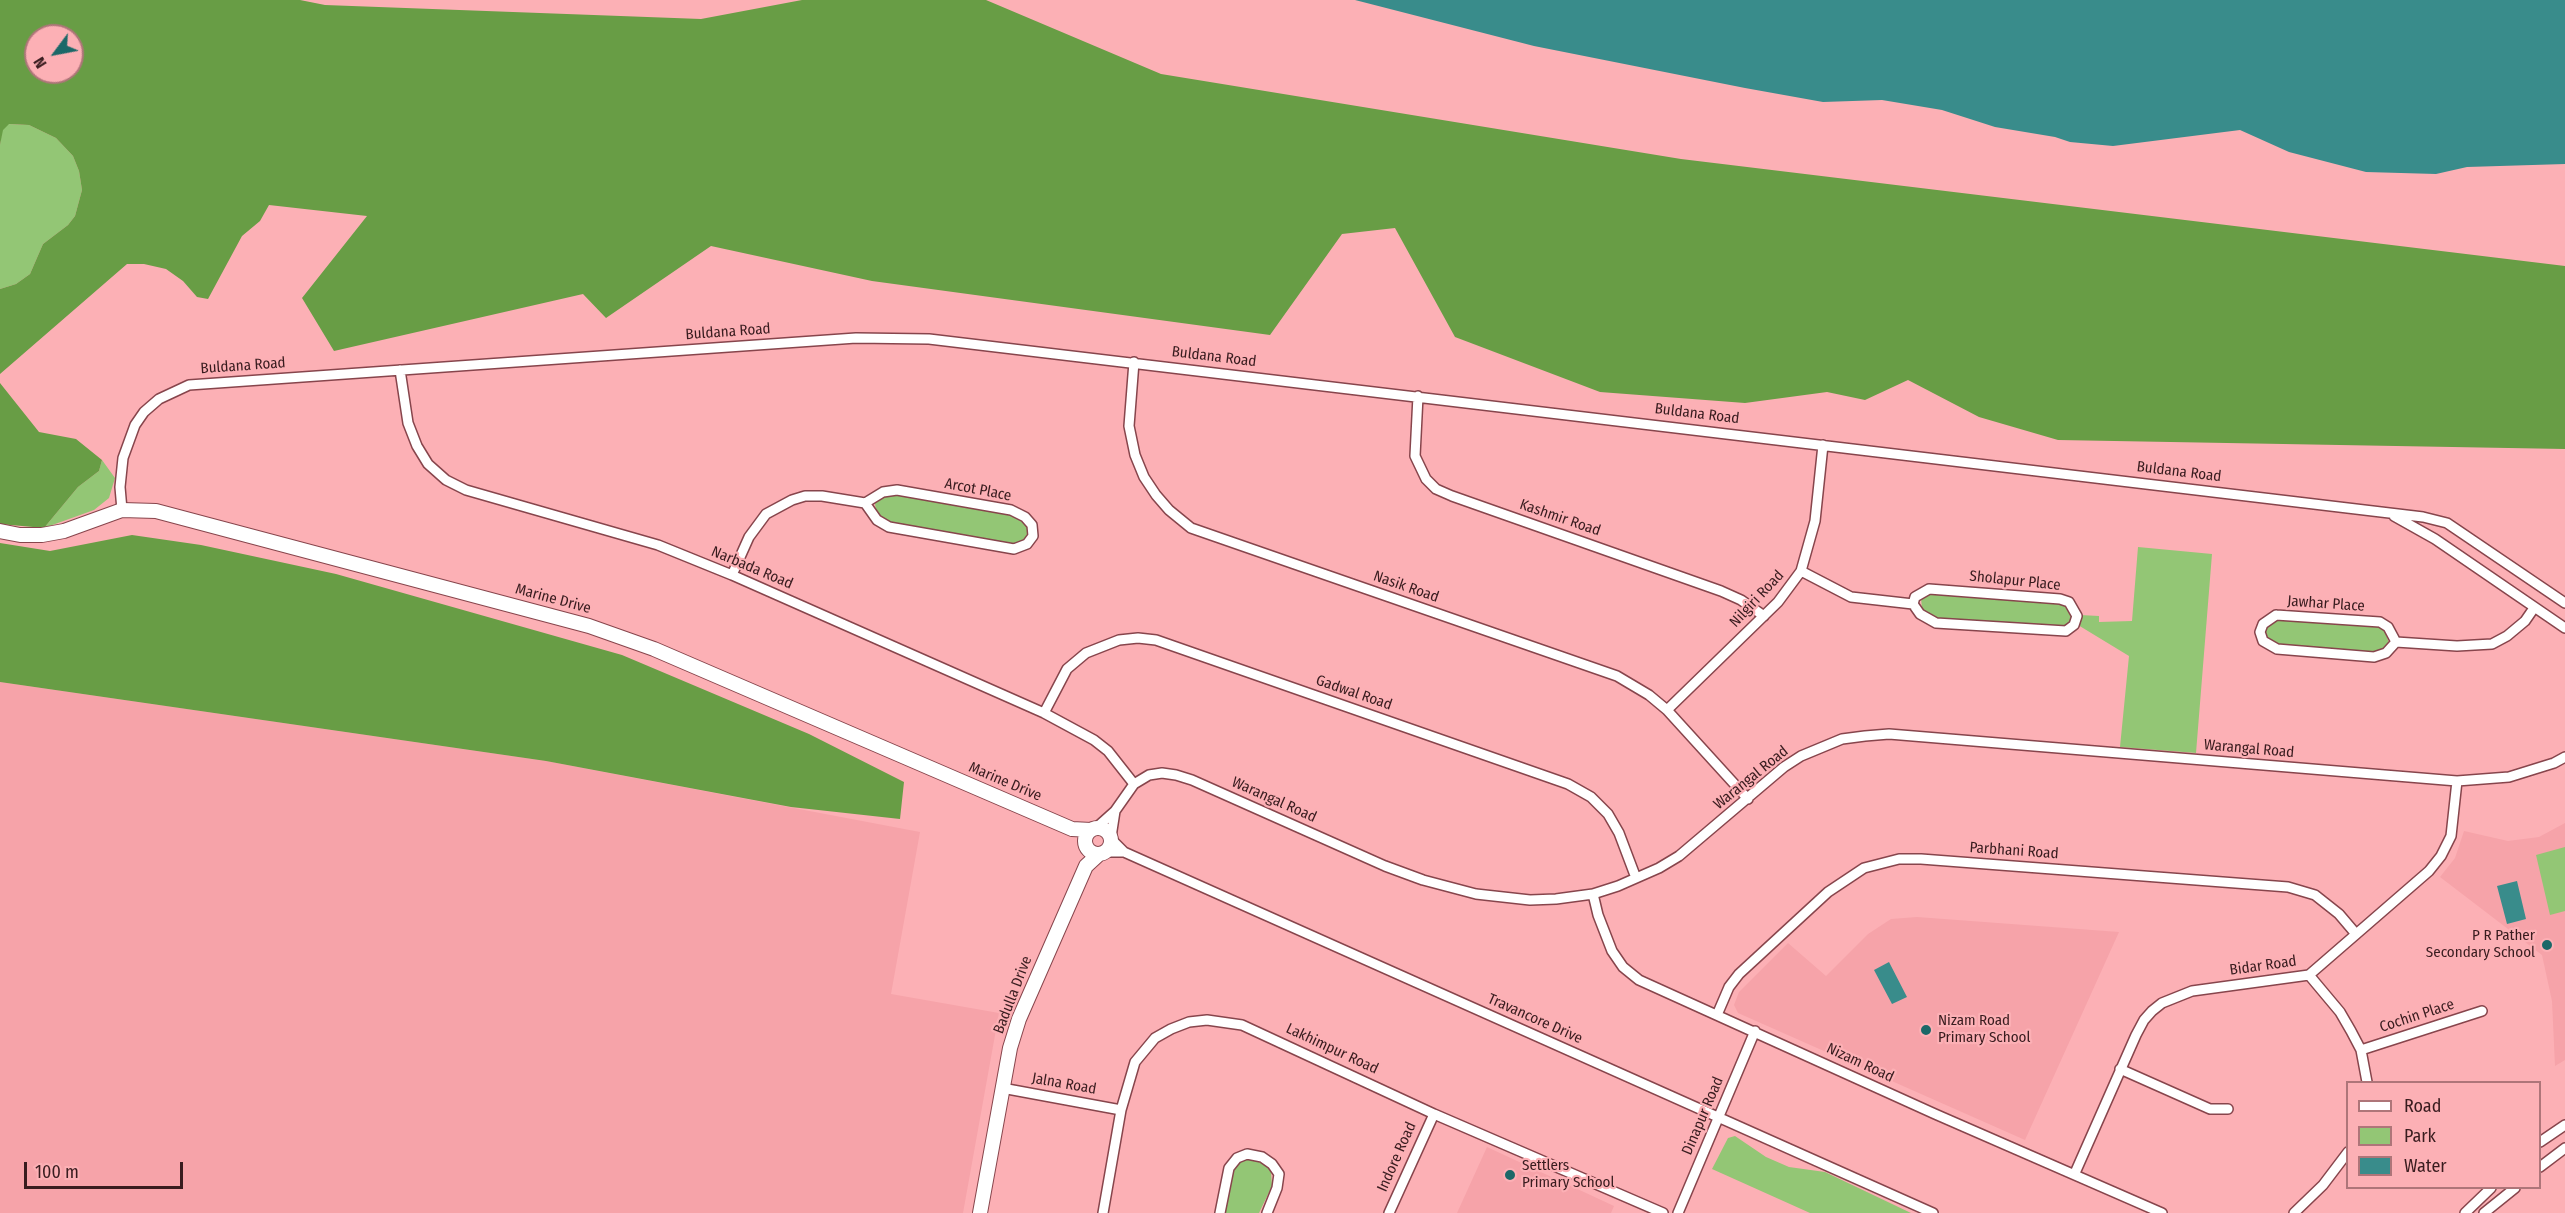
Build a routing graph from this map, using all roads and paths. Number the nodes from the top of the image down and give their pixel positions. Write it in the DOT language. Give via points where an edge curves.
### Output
graph roads {
  1 [pos="1134,362"];
  2 [pos="400,370"];
  3 [pos="1418,396"];
  4 [pos="1823,445"];
  5 [pos="865,503"];
  6 [pos="122,510"];
  7 [pos="2387,513"];
  8 [pos="0,531"];
  9 [pos="1801,572"];
  10 [pos="732,575"];
  11 [pos="2565,603"];
  12 [pos="1912,604"];
  13 [pos="2534,608"];
  14 [pos="1764,616"];
  15 [pos="2565,628"];
  16 [pos="2396,642"];
  17 [pos="1667,710"];
  18 [pos="1044,713"];
  19 [pos="2565,757"];
  20 [pos="2457,781"];
  21 [pos="1134,784"];
  22 [pos="1748,799"];
  23 [pos="1115,811"];
  24 [pos="1090,837"];
  25 [pos="1107,846"];
  26 [pos="1086,866"];
  27 [pos="1636,878"];
  28 [pos="1593,894"];
  29 [pos="2356,934"];
  30 [pos="2309,975"];
  31 [pos="2482,1011"];
  32 [pos="1717,1015"];
  33 [pos="1755,1031"];
  34 [pos="2361,1050"];
  35 [pos="2120,1069"];
  36 [pos="2367,1081"];
  37 [pos="1002,1089"];
  38 [pos="2228,1109"];
  39 [pos="1121,1110"];
  40 [pos="1434,1114"];
  41 [pos="1719,1118"];
  42 [pos="2565,1125"];
  43 [pos="2541,1141"];
  44 [pos="2565,1149"];
  45 [pos="2346,1155"];
  46 [pos="2541,1166"];
  47 [pos="2075,1173"];
  48 [pos="2490,1189"];
  49 [pos="2514,1189"];
  50 [pos="980,1213"];
  51 [pos="1103,1213"];
  52 [pos="1220,1213"];
  53 [pos="1267,1213"];
  54 [pos="1389,1213"];
  55 [pos="1663,1213"];
  56 [pos="1678,1213"];
  57 [pos="1933,1213"];
  58 [pos="2162,1213"];
  59 [pos="2294,1213"];
  60 [pos="2466,1213"];
  61 [pos="2484,1213"];
  1 -- 2 [label="street, Buldana Road" via="929,339 856,338"];
  1 -- 3 [label="street, Buldana Road"];
  1 -- 17 [label="street, Nasik Road" via="1129,426 1135,455 1156,495 1191,528 1602,670 1633,684"];
  2 -- 6 [label="street, Buldana Road" via="202,384 176,390 144,412 135,425 121,470"];
  2 -- 10 [label="street, Narbada Road" via="408,423 417,447 446,480 466,490 658,545"];
  3 -- 4 [label="street, Buldana Road"];
  3 -- 14 [label="street, Kashmir Road" via="1415,456 1422,473 1436,489 1721,591"];
  4 -- 7 [label="street, Buldana Road"];
  4 -- 9 [label="street, Nilgiri Road" via="1815,521"];
  5 -- 5 [label="street, Arcot Place" via="877,520 889,527 1014,549 1027,544 1033,536 1032,525 1011,510 897,490 883,492"];
  5 -- 10 [label="street" via="805,496 777,507 757,525"];
  6 -- 8 [label="street, Marine Drive" via="42,535"];
  6 -- 24 [label="street, Marine Drive" via="140,509 183,517 589,626 654,649"];
  7 -- 11 [label="street, Buldana Road" via="2447,523"];
  7 -- 13 [label="street, Buldana Road" via="2435,539"];
  9 -- 12 [label="street" via="1851,597"];
  9 -- 14 [label="street, Nilgiri Road"];
  10 -- 18 [label="street, Narbada Road"];
  12 -- 12 [label="street, Sholapur Place" via="1936,623 2066,631 2077,616 2069,602 2060,599 1947,590 1922,592"];
  13 -- 15 [label="street, Buldana Road"];
  13 -- 16 [label="street" via="2525,621 2492,644"];
  14 -- 17 [label="street, Nilgiri Road"];
  16 -- 16 [label="street, Jawhar Place" via="2386,653 2374,657 2277,649 2264,641 2260,632 2263,624 2276,615 2380,622 2388,627"];
  17 -- 22 [label="street, Nasik Road"];
  18 -- 21 [label="street, Narbada Road" via="1108,751"];
  18 -- 27 [label="street, Gadwal Road" via="1067,669 1086,653 1119,640 1156,640 1568,784 1591,797 1608,814"];
  19 -- 20 [label="street, Warangal Road" via="2509,777"];
  20 -- 22 [label="street, Warangal Road" via="1889,734 1822,746 1784,767"];
  20 -- 29 [label="street, Bidar Road" via="2451,836 2441,856"];
  21 -- 23 [label="street"];
  21 -- 28 [label="street, Warangal Road" via="1162,773 1192,780 1385,866 1454,889 1530,900"];
  22 -- 27 [label="street, Warangal Road" via="1679,856"];
  23 -- 24 [label="street"];
  23 -- 25 [label="street"];
  24 -- 25 [label="street" via="1090,851"];
  24 -- 25 [label="street" via="1102,828"];
  24 -- 26 [label="street, Badulla Drive"];
  25 -- 26 [label="street, Badulla Drive"];
  25 -- 41 [label="street, Travancore Drive"];
  26 -- 37 [label="street, Badulla Drive" via="1019,1019"];
  27 -- 28 [label="street, Warangal Road"];
  28 -- 32 [label="street, Nizam Road" via="1605,936 1623,967 1639,980"];
  29 -- 30 [label="street, Bidar Road"];
  29 -- 32 [label="street, Parbhani Road" via="2315,895 2288,887 1899,859 1864,868 1828,892 1739,974"];
  30 -- 34 [label="street" via="2340,1012"];
  30 -- 35 [label="street, Bidar Road" via="2192,991 2162,1003 2144,1020"];
  31 -- 34 [label="street, Cochin Place"];
  32 -- 33 [label="street, Nizam Road"];
  33 -- 41 [label="street, Dinapur Road"];
  33 -- 47 [label="street, Nizam Road"];
  34 -- 36 [label="street"];
  35 -- 38 [label="street" via="2210,1108"];
  35 -- 47 [label="street, Bidar Road"];
  37 -- 39 [label="street, Jalna Road"];
  37 -- 50 [label="street, Badulla Drive"];
  39 -- 40 [label="street, Lakhimpur Road" via="1135,1062 1150,1044 1171,1029 1207,1020 1242,1025"];
  39 -- 51 [label="street, Lakhimpur Road"];
  40 -- 54 [label="street, Indore Road"];
  40 -- 55 [label="street, Lakhimpur Road"];
  41 -- 56 [label="street, Dinapur Road"];
  41 -- 57 [label="street, Travancore Drive"];
  42 -- 43 [label="street"];
  44 -- 46 [label="street"];
  45 -- 59 [label="street" via="2323,1185"];
  47 -- 58 [label="street, Nizam Road"];
  48 -- 60 [label="street"];
  49 -- 61 [label="street"];
  52 -- 53 [label="street" via="1229,1168 1237,1158 1247,1155 1262,1156 1279,1174"];
}
